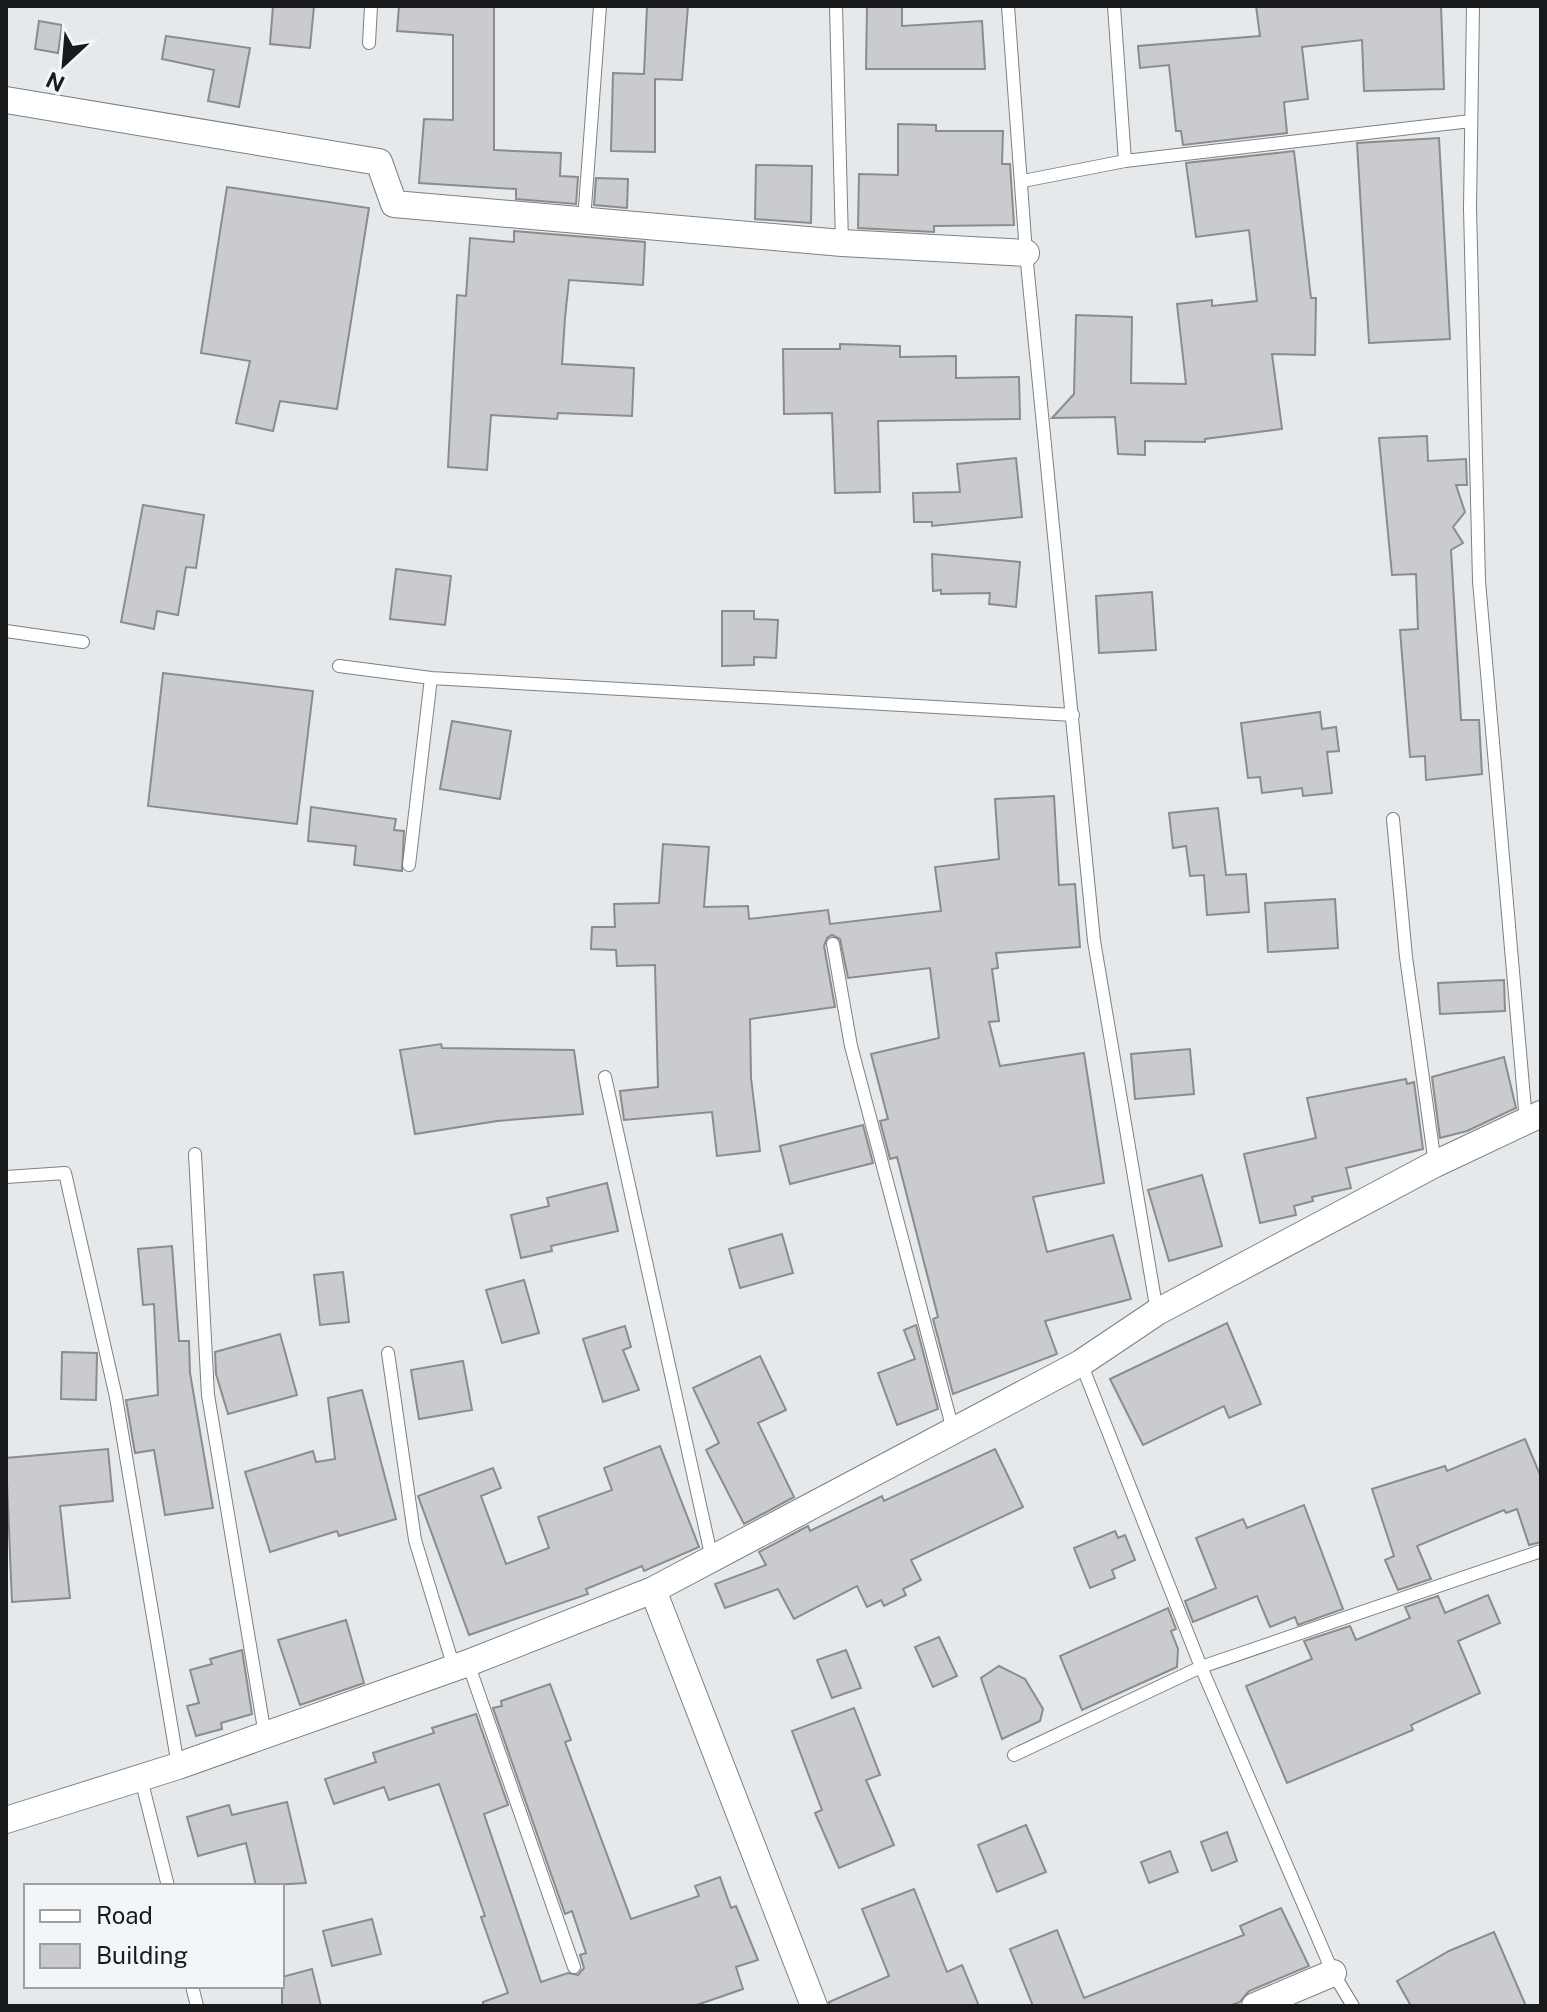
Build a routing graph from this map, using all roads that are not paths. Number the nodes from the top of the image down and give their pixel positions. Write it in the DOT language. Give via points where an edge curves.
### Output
graph roads {
  1 [pos="371,6"];
  2 [pos="600,6"];
  3 [pos="836,6"];
  4 [pos="1008,6"];
  5 [pos="1114,6"];
  6 [pos="1473,6"];
  7 [pos="369,43"];
  8 [pos="6,100"];
  9 [pos="1471,121"];
  10 [pos="1125,161"];
  11 [pos="1023,181"];
  12 [pos="584,220"];
  13 [pos="842,243"];
  14 [pos="1026,253"];
  15 [pos="6,631"];
  16 [pos="83,642"];
  17 [pos="339,666"];
  18 [pos="431,678"];
  19 [pos="1073,715"];
  20 [pos="1393,819"];
  21 [pos="409,865"];
  22 [pos="833,944"];
  23 [pos="605,1077"];
  24 [pos="1534,1118"];
  25 [pos="195,1154"];
  26 [pos="1435,1164"];
  27 [pos="6,1177"];
  28 [pos="1157,1312"];
  29 [pos="388,1353"];
  30 [pos="1081,1363"];
  31 [pos="953,1430"];
  32 [pos="1541,1551"];
  33 [pos="712,1559"];
  34 [pos="653,1590"];
  35 [pos="461,1665"];
  36 [pos="1201,1667"];
  37 [pos="265,1735"];
  38 [pos="1014,1755"];
  39 [pos="178,1766"];
  40 [pos="140,1775"];
  41 [pos="6,1820"];
  42 [pos="167,1884"];
  43 [pos="574,1967"];
  44 [pos="1333,1973"];
  45 [pos="814,2006"];
  46 [pos="1255,2006"];
  47 [pos="1353,2006"];
  1 -- 7 [label="lane"];
  2 -- 12 [label="lane"];
  3 -- 13 [label="lane"];
  4 -- 11 [label="lane"];
  5 -- 10 [label="lane"];
  6 -- 9 [label="lane"];
  8 -- 12 [label="street" via="379,162 394,204"];
  9 -- 10 [label="lane"];
  9 -- 24 [label="lane" via="1479,581"];
  10 -- 11 [label="lane"];
  11 -- 14 [label="lane"];
  12 -- 13 [label="street"];
  13 -- 14 [label="street"];
  14 -- 19 [label="lane"];
  15 -- 16 [label="lane"];
  17 -- 18 [label="lane"];
  18 -- 19 [label="lane"];
  18 -- 21 [label="lane"];
  19 -- 28 [label="lane" via="1094,941"];
  20 -- 26 [label="lane"];
  22 -- 31 [label="lane" via="851,1046"];
  23 -- 33 [label="lane"];
  24 -- 26 [label="street"];
  25 -- 37 [label="lane" via="208,1395"];
  26 -- 28 [label="street"];
  27 -- 39 [label="lane" via="65,1173 116,1397"];
  28 -- 30 [label="street"];
  29 -- 35 [label="lane" via="415,1540"];
  30 -- 31 [label="street"];
  30 -- 36 [label="lane"];
  31 -- 33 [label="street"];
  32 -- 36 [label="lane"];
  33 -- 34 [label="street"];
  34 -- 35 [label="street"];
  34 -- 45 [label="street"];
  35 -- 37 [label="street"];
  35 -- 43 [label="lane"];
  36 -- 38 [label="lane"];
  36 -- 44 [label="lane"];
  37 -- 39 [label="street"];
  39 -- 40 [label="street"];
  40 -- 41 [label="street"];
  40 -- 42 [label="lane"];
  44 -- 46 [label="street"];
  44 -- 47 [label="lane"];
}
